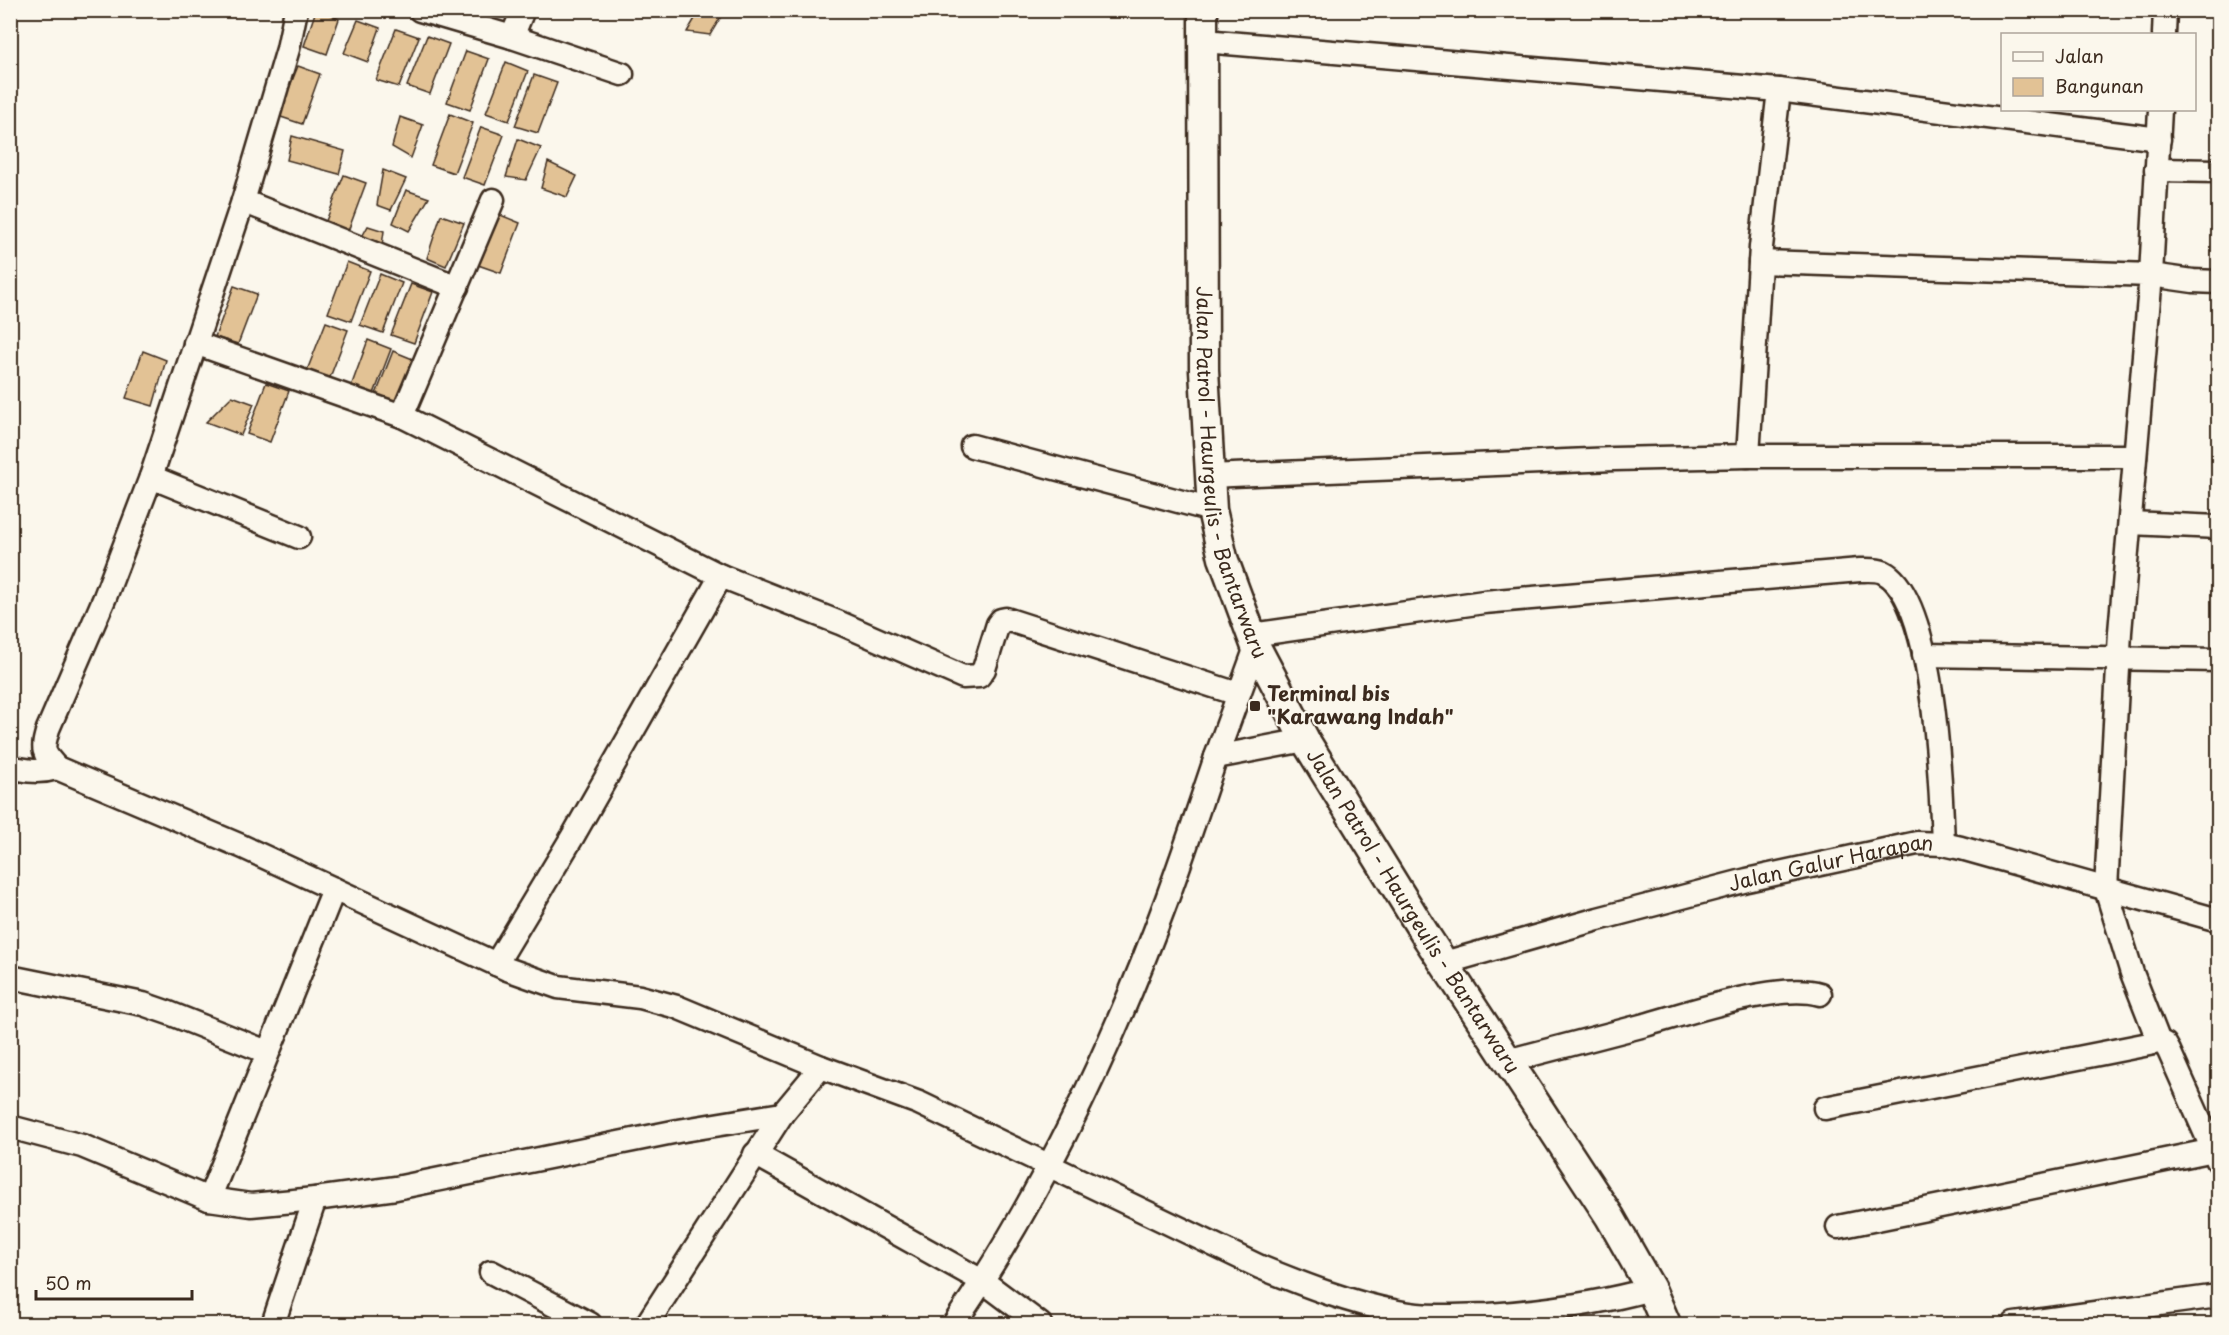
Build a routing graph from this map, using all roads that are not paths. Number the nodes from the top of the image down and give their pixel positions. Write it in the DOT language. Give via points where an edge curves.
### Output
graph roads {
  1 [pos="296,10"];
  2 [pos="420,10"];
  3 [pos="523,10"];
  4 [pos="1203,10"];
  5 [pos="2165,10"];
  6 [pos="2164,33"];
  7 [pos="512,37"];
  8 [pos="1204,41"];
  9 [pos="622,74"];
  10 [pos="1779,90"];
  11 [pos="2160,111"];
  12 [pos="2159,140"];
  13 [pos="2156,170"];
  14 [pos="2218,171"];
  15 [pos="493,200"];
  16 [pos="243,201"];
  17 [pos="1760,262"];
  18 [pos="2151,275"];
  19 [pos="2218,282"];
  20 [pos="456,287"];
  21 [pos="195,343"];
  22 [pos="402,416"];
  23 [pos="972,446"];
  24 [pos="1748,456"];
  25 [pos="2135,456"];
  26 [pos="1209,476"];
  27 [pos="151,477"];
  28 [pos="1212,510"];
  29 [pos="2130,523"];
  30 [pos="2218,527"];
  31 [pos="298,537"];
  32 [pos="721,576"];
  33 [pos="1254,641"];
  34 [pos="1924,655"];
  35 [pos="2118,658"];
  36 [pos="2218,660"];
  37 [pos="1238,694"];
  38 [pos="1305,740"];
  39 [pos="1216,757"];
  40 [pos="10,767"];
  41 [pos="57,768"];
  42 [pos="1943,844"];
  43 [pos="334,889"];
  44 [pos="2106,889"];
  45 [pos="2218,920"];
  46 [pos="1444,963"];
  47 [pos="496,964"];
  48 [pos="10,978"];
  49 [pos="1820,994"];
  50 [pos="2159,1042"];
  51 [pos="267,1052"];
  52 [pos="1507,1060"];
  53 [pos="821,1067"];
  54 [pos="1825,1108"];
  55 [pos="782,1114"];
  56 [pos="10,1127"];
  57 [pos="755,1154"];
  58 [pos="2216,1156"];
  59 [pos="1049,1166"];
  60 [pos="209,1199"];
  61 [pos="315,1199"];
  62 [pos="1838,1227"];
  63 [pos="491,1272"];
  64 [pos="984,1282"];
  65 [pos="1651,1289"];
  66 [pos="2218,1296"];
  67 [pos="273,1324"];
  68 [pos="590,1324"];
  69 [pos="647,1324"];
  70 [pos="954,1324"];
  71 [pos="1040,1324"];
  72 [pos="1666,1324"];
  73 [pos="2014,1324"];
  1 -- 16 [label="street"];
  2 -- 7 [label="street"];
  3 -- 7 [label="street"];
  4 -- 8 [label="main road, Jalan Patrol - Haurgeulis - Bantarwaru"];
  5 -- 6 [label="street"];
  7 -- 9 [label="street"];
  8 -- 10 [label="street"];
  8 -- 26 [label="main road, Jalan Patrol - Haurgeulis - Bantarwaru" via="1204,370"];
  10 -- 12 [label="street"];
  10 -- 17 [label="street"];
  11 -- 12 [label="street"];
  12 -- 13 [label="street"];
  13 -- 14 [label="street"];
  13 -- 18 [label="street"];
  15 -- 20 [label="street"];
  16 -- 20 [label="street"];
  16 -- 21 [label="street"];
  17 -- 18 [label="street"];
  17 -- 24 [label="street"];
  18 -- 19 [label="street"];
  18 -- 25 [label="street"];
  20 -- 22 [label="street"];
  21 -- 22 [label="street"];
  21 -- 27 [label="street"];
  22 -- 32 [label="street"];
  23 -- 28 [label="street"];
  24 -- 25 [label="street"];
  24 -- 26 [label="street"];
  25 -- 29 [label="street"];
  26 -- 28 [label="main road, Jalan Patrol - Haurgeulis - Bantarwaru"];
  27 -- 31 [label="street"];
  27 -- 41 [label="street" via="48,729 44,754"];
  28 -- 33 [label="main road, Jalan Patrol - Haurgeulis - Bantarwaru" via="1223,558"];
  29 -- 30 [label="street"];
  29 -- 35 [label="street"];
  32 -- 37 [label="street" via="963,677 979,676 998,624 1006,620"];
  32 -- 47 [label="street"];
  33 -- 34 [label="street" via="1485,602 1873,570 1884,572 1900,588 1913,611"];
  33 -- 37 [label="street"];
  33 -- 38 [label="main road, Jalan Patrol - Haurgeulis - Bantarwaru"];
  34 -- 35 [label="street"];
  34 -- 42 [label="street" via="1938,746"];
  35 -- 36 [label="street"];
  35 -- 44 [label="street"];
  37 -- 39 [label="street"];
  38 -- 39 [label="street"];
  38 -- 46 [label="main road, Jalan Patrol - Haurgeulis - Bantarwaru"];
  39 -- 59 [label="street" via="1167,900 1109,1041"];
  40 -- 41 [label="street" via="34,772"];
  41 -- 43 [label="street"];
  42 -- 44 [label="street, Jalan Galur Harapan"];
  42 -- 46 [label="street, Jalan Galur Harapan" via="1906,844 1747,880"];
  43 -- 47 [label="street"];
  43 -- 51 [label="street"];
  44 -- 45 [label="street, Jalan Galur Harapan"];
  44 -- 50 [label="street"];
  46 -- 52 [label="main road, Jalan Patrol - Haurgeulis - Bantarwaru"];
  47 -- 53 [label="street" via="558,987 640,997 677,1007"];
  48 -- 51 [label="street" via="143,1004"];
  49 -- 52 [label="street" via="1787,991 1724,1004"];
  50 -- 54 [label="street"];
  50 -- 58 [label="street" via="2169,1051"];
  51 -- 60 [label="street"];
  52 -- 65 [label="main road, Jalan Patrol - Haurgeulis - Bantarwaru" via="1610,1217"];
  53 -- 55 [label="street"];
  53 -- 59 [label="street" via="939,1112"];
  55 -- 57 [label="street"];
  55 -- 61 [label="street" via="396,1188"];
  56 -- 60 [label="street" via="82,1146"];
  57 -- 64 [label="street"];
  57 -- 69 [label="street"];
  58 -- 62 [label="street"];
  59 -- 64 [label="street"];
  59 -- 65 [label="street" via="1305,1286 1399,1312 1444,1316 1542,1311"];
  60 -- 61 [label="street" via="251,1205"];
  61 -- 67 [label="street"];
  63 -- 68 [label="street"];
  64 -- 70 [label="street"];
  64 -- 71 [label="street"];
  65 -- 72 [label="main road, Jalan Patrol - Haurgeulis - Bantarwaru"];
  66 -- 73 [label="street"];
}
